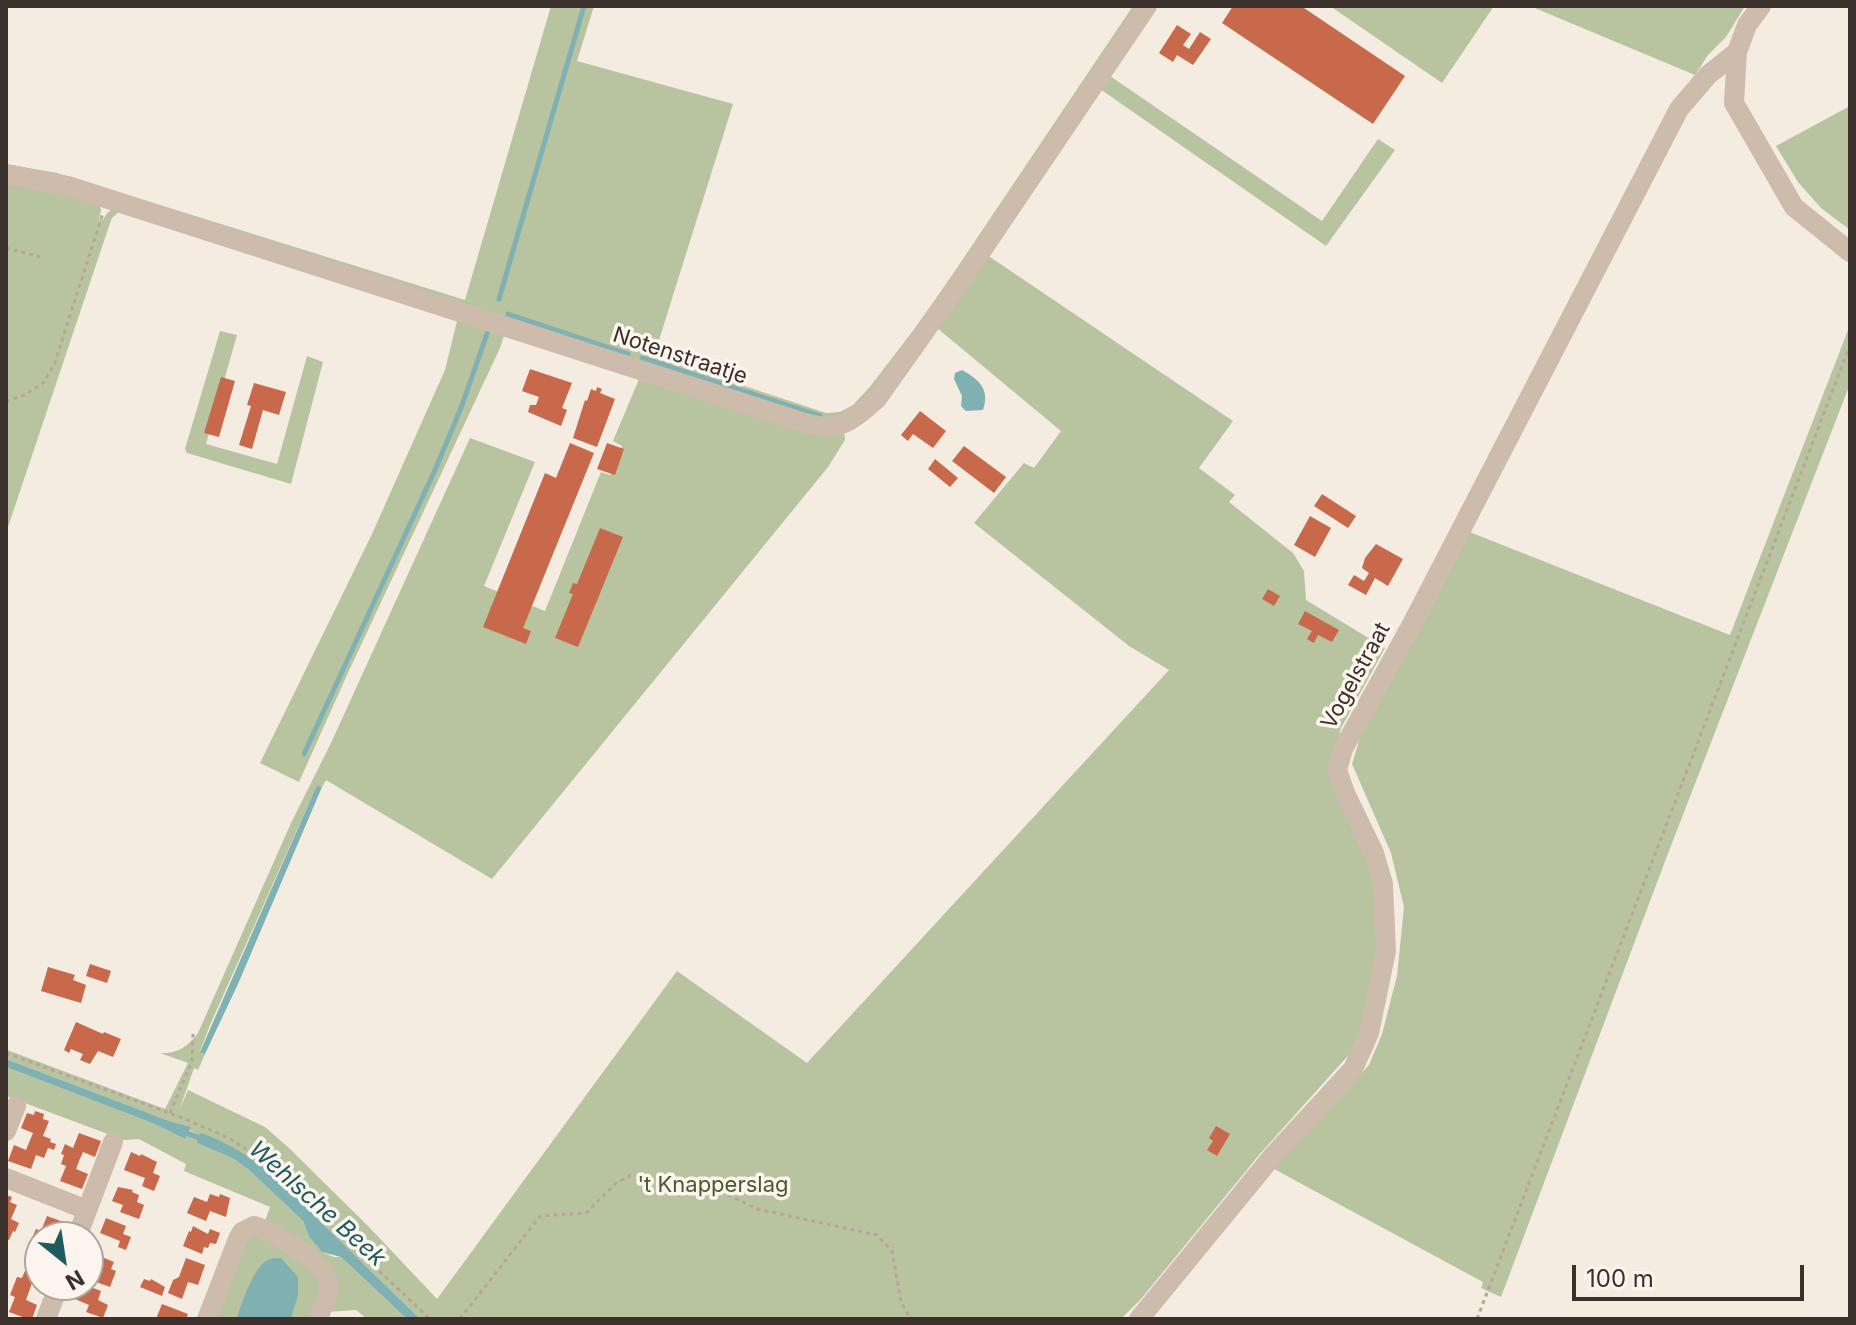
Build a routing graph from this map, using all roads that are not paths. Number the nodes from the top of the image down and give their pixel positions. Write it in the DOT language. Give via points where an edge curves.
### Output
graph roads {
  1 [pos="1147,6"];
  2 [pos="1761,6"];
  3 [pos="1737,52"];
  4 [pos="6,174"];
  5 [pos="1850,252"];
  6 [pos="16,1106"];
  7 [pos="6,1131"];
  8 [pos="113,1142"];
  9 [pos="6,1178"];
  10 [pos="87,1210"];
  11 [pos="83,1221"];
  12 [pos="207,1319"];
  13 [pos="317,1319"];
  14 [pos="1139,1319"];
  1 -- 4 [label="street, Notenstraatje" via="876,400 829,427 68,186"];
  2 -- 3 [label="street"];
  3 -- 5 [label="street" via="1734,103 1794,207"];
  3 -- 14 [label="street, Vogelstraat" via="1679,109 1343,749 1337,770 1383,884 1386,951 1369,1033 1353,1069 1272,1157"];
  6 -- 7 [label="street"];
  8 -- 10 [label="street"];
  9 -- 10 [label="street"];
  10 -- 11 [label="street"];
  12 -- 13 [label="street" via="238,1239 254,1226 284,1238 325,1276 328,1292"];
}
